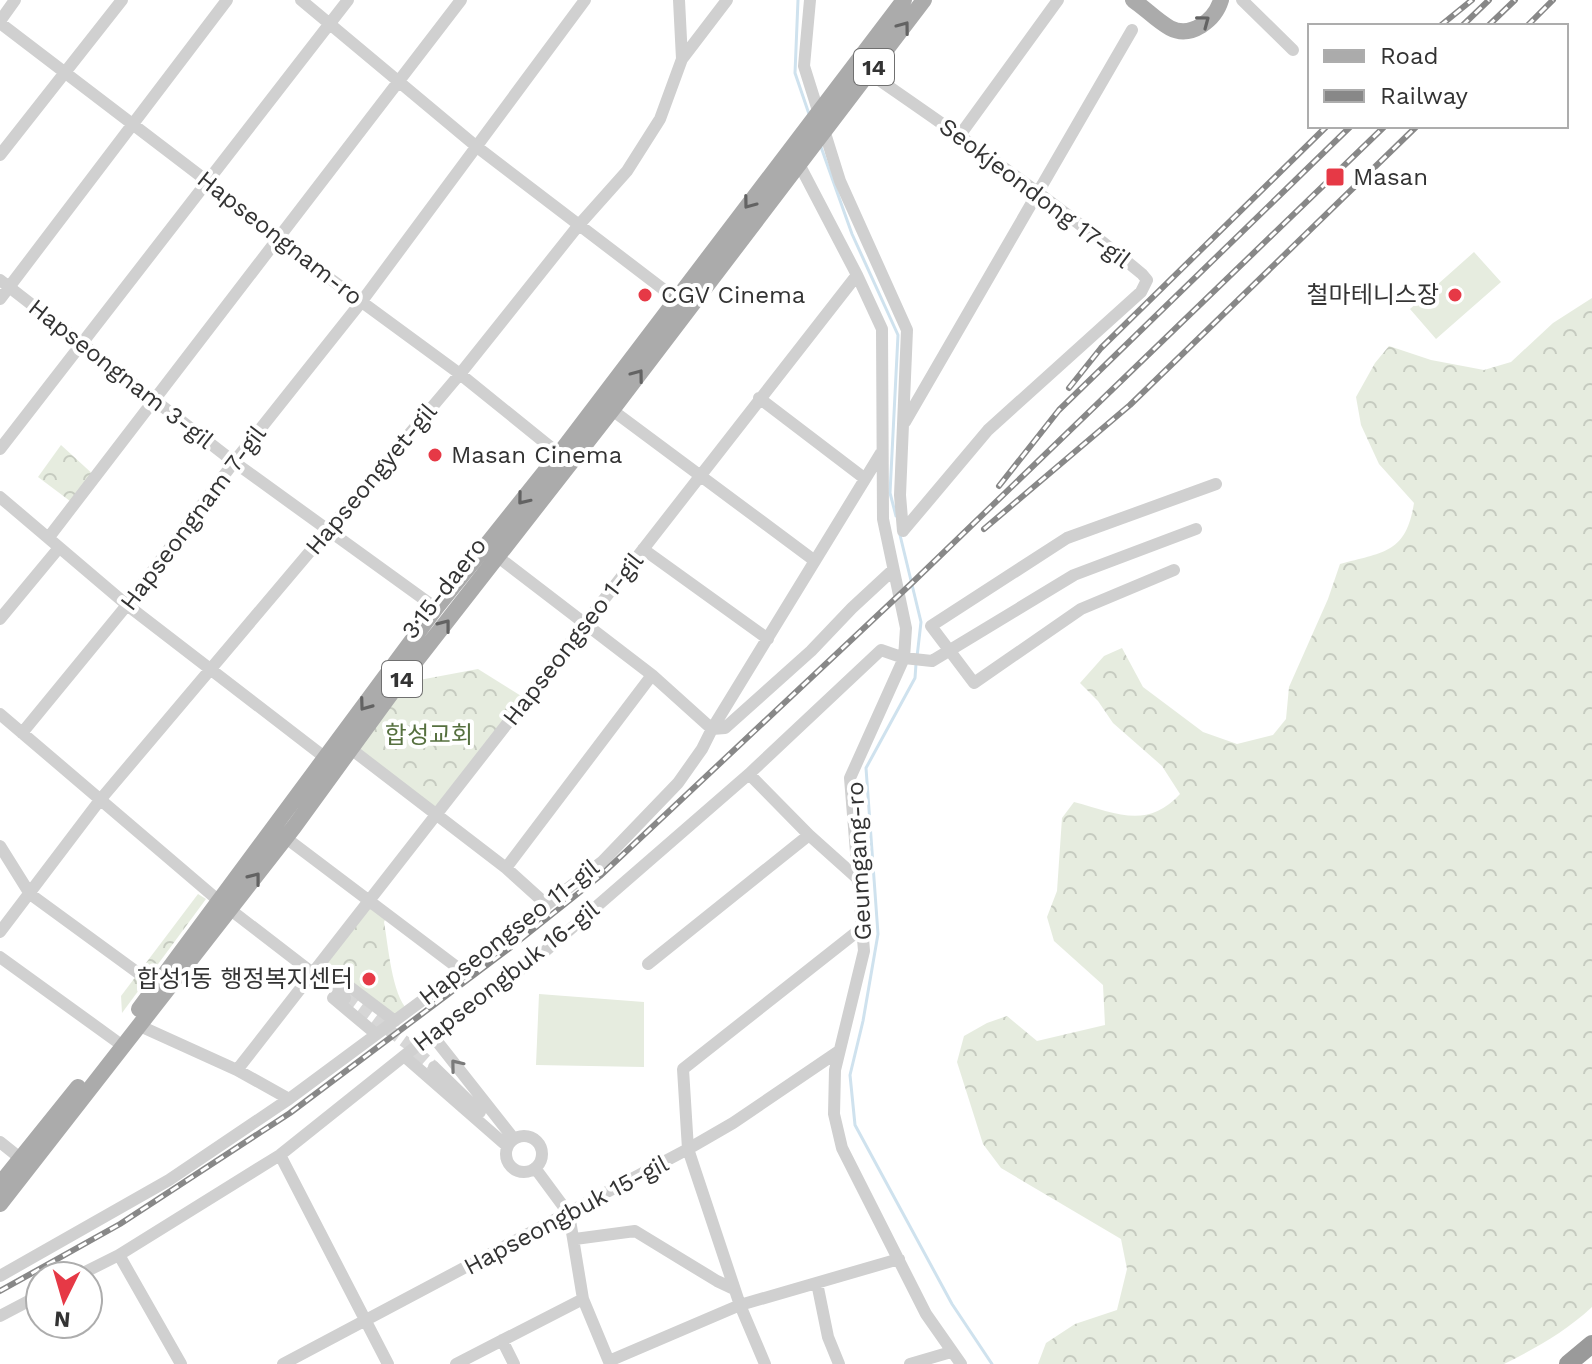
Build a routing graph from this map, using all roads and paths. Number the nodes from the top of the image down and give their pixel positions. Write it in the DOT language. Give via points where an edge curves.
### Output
graph roads {
  1 [pos="15,0"];
  2 [pos="122,0"];
  3 [pos="227,0"];
  4 [pos="301,0"];
  5 [pos="348,0"];
  6 [pos="461,0"];
  7 [pos="585,0"];
  8 [pos="679,0"];
  9 [pos="727,0"];
  10 [pos="810,0"];
  11 [pos="904,0"];
  12 [pos="924,0"];
  13 [pos="1058,0"];
  14 [pos="1133,0"];
  15 [pos="1221,0"];
  16 [pos="1242,0"];
  17 [pos="0,22"];
  18 [pos="330,23"];
  19 [pos="1132,30"];
  20 [pos="1293,50"];
  21 [pos="682,59"];
  22 [pos="869,73"];
  23 [pos="65,74"];
  24 [pos="398,81"];
  25 [pos="820,122"];
  26 [pos="132,126"];
  27 [pos="960,135"];
  28 [pos="477,147"];
  29 [pos="0,155"];
  30 [pos="803,160"];
  31 [pos="207,181"];
  32 [pos="1037,193"];
  33 [pos="578,226"];
  34 [pos="276,239"];
  35 [pos="857,275"];
  36 [pos="4,284"];
  37 [pos="0,299"];
  38 [pos="676,299"];
  39 [pos="362,301"];
  40 [pos="82,344"];
  41 [pos="460,374"];
  42 [pos="759,398"];
  43 [pos="155,400"];
  44 [pos="612,410"];
  45 [pos="903,425"];
  46 [pos="0,449"];
  47 [pos="882,453"];
  48 [pos="559,454"];
  49 [pos="234,462"];
  50 [pos="701,474"];
  51 [pos="864,478"];
  52 [pos="1216,484"];
  53 [pos="0,497"];
  54 [pos="329,529"];
  55 [pos="1196,529"];
  56 [pos="49,537"];
  57 [pos="58,549"];
  58 [pos="643,549"];
  59 [pos="498,557"];
  60 [pos="815,561"];
  61 [pos="893,570"];
  62 [pos="1174,570"];
  63 [pos="127,605"];
  64 [pos="436,608"];
  65 [pos="0,619"];
  66 [pos="584,624"];
  67 [pos="768,639"];
  68 [pos="950,650"];
  69 [pos="906,658"];
  70 [pos="209,671"];
  71 [pos="652,675"];
  72 [pos="0,714"];
  73 [pos="712,729"];
  74 [pos="22,733"];
  75 [pos="351,749"];
  76 [pos="327,759"];
  77 [pos="749,774"];
  78 [pos="100,800"];
  79 [pos="437,814"];
  80 [pos="809,835"];
  81 [pos="286,838"];
  82 [pos="0,846"];
  83 [pos="506,868"];
  84 [pos="857,878"];
  85 [pos="30,894"];
  86 [pos="371,901"];
  87 [pos="224,905"];
  88 [pos="547,905"];
  89 [pos="863,927"];
  90 [pos="0,932"];
  91 [pos="0,957"];
  92 [pos="648,964"];
  93 [pos="462,971"];
  94 [pos="316,976"];
  95 [pos="156,986"];
  96 [pos="345,998"];
  97 [pos="395,1021"];
  98 [pos="140,1026"];
  99 [pos="376,1034"];
  100 [pos="432,1035"];
  101 [pos="116,1041"];
  102 [pos="839,1051"];
  103 [pos="404,1056"];
  104 [pos="434,1067"];
  105 [pos="237,1070"];
  106 [pos="289,1099"];
  107 [pos="0,1142"];
  108 [pos="511,1142"];
  109 [pos="688,1149"];
  110 [pos="280,1155"];
  111 [pos="20,1158"];
  112 [pos="535,1168"];
  113 [pos="2,1178"];
  114 [pos="0,1204"];
  115 [pos="569,1214"];
  116 [pos="575,1239"];
  117 [pos="119,1255"];
  118 [pos="899,1259"];
  119 [pos="104,1262"];
  120 [pos="0,1276"];
  121 [pos="817,1283"];
  122 [pos="734,1289"];
  123 [pos="583,1299"];
  124 [pos="24,1303"];
  125 [pos="740,1305"];
  126 [pos="0,1316"];
  127 [pos="366,1322"];
  128 [pos="502,1340"];
  129 [pos="1592,1344"];
  130 [pos="951,1352"];
  131 [pos="609,1363"];
  132 [pos="181,1364"];
  133 [pos="283,1364"];
  134 [pos="388,1364"];
  135 [pos="456,1364"];
  136 [pos="514,1364"];
  137 [pos="765,1364"];
  138 [pos="839,1364"];
  139 [pos="910,1364"];
  140 [pos="961,1364"];
  141 [pos="1568,1364"];
  1 -- 17 [label="street"];
  2 -- 23 [label="street"];
  3 -- 26 [label="street"];
  4 -- 18 [label="street"];
  5 -- 18 [label="street"];
  6 -- 24 [label="street"];
  7 -- 28 [label="street, Hapseongnam 7-gil"];
  8 -- 21 [label="street, Hapseongyet-gil"];
  9 -- 21 [label="street"];
  10 -- 25 [label="street" via="804,66"];
  11 -- 25 [label="main road, 3·15-daero / 14"];
  22 -- 12 [label="main road, 3·15-daero / 14, one-way"];
  13 -- 27 [label="street"];
  14 -- 15 [label="main road, one-way" via="1171,29 1187,32 1205,24"];
  16 -- 20 [label="street"];
  17 -- 23 [label="street, Hapseongnam-ro"];
  18 -- 24 [label="street"];
  18 -- 31 [label="street"];
  19 -- 32 [label="street"];
  21 -- 33 [label="street, Hapseongyet-gil" via="660,119 627,171"];
  22 -- 25 [label="main road, 3·15-daero / 14"];
  22 -- 27 [label="street, Seokjeondong 17-gil"];
  23 -- 26 [label="street, Hapseongnam-ro"];
  23 -- 29 [label="street"];
  24 -- 28 [label="street"];
  24 -- 34 [label="street"];
  25 -- 30 [label="main road, 3·15-daero / 14"];
  25 -- 38 [label="main road, 3·15-daero / 14, one-way" via="796,141"];
  25 -- 45 [label="street" via="840,181 907,330"];
  26 -- 31 [label="street, Hapseongnam-ro"];
  26 -- 36 [label="street"];
  27 -- 32 [label="street, Seokjeondong 17-gil"];
  28 -- 33 [label="street"];
  28 -- 39 [label="street, Hapseongnam 7-gil"];
  30 -- 35 [label="street, Geumgang-ro"];
  44 -- 30 [label="main road, 3·15-daero / 14, one-way"];
  31 -- 34 [label="street, Hapseongnam-ro"];
  31 -- 40 [label="street"];
  32 -- 45 [label="street"];
  32 -- 45 [label="street, Seokjeondong 17-gil" via="1147,280 1141,292 988,430 903,531"];
  33 -- 38 [label="street"];
  33 -- 41 [label="street, Hapseongyet-gil"];
  34 -- 39 [label="street, Hapseongnam-ro"];
  34 -- 43 [label="street"];
  35 -- 42 [label="street, Hapseongseo 1-gil"];
  35 -- 47 [label="street, Geumgang-ro" via="882,329"];
  36 -- 37 [label="street"];
  36 -- 40 [label="street, Hapseongnam 3-gil"];
  38 -- 48 [label="main road, 3·15-daero / 14"];
  39 -- 41 [label="street, Hapseongnam-ro"];
  39 -- 49 [label="street, Hapseongnam 7-gil"];
  40 -- 43 [label="street, Hapseongnam 3-gil"];
  40 -- 46 [label="street"];
  41 -- 48 [label="street, Hapseongnam-ro"];
  41 -- 54 [label="street, Hapseongyet-gil"];
  42 -- 50 [label="street, Hapseongseo 1-gil"];
  42 -- 51 [label="street"];
  43 -- 49 [label="street, Hapseongnam 3-gil"];
  43 -- 56 [label="street"];
  44 -- 50 [label="street"];
  44 -- 59 [label="main road, 3·15-daero / 14"];
  47 -- 51 [label="street, Hapseongseo 11-gil"];
  47 -- 61 [label="street, Geumgang-ro" via="883,519"];
  48 -- 64 [label="main road, 3·15-daero / 14, one-way"];
  49 -- 54 [label="street, Hapseongnam 3-gil"];
  49 -- 63 [label="street, Hapseongnam 7-gil"];
  50 -- 58 [label="street, Hapseongseo 1-gil"];
  50 -- 60 [label="street"];
  51 -- 60 [label="street, Hapseongseo 11-gil"];
  52 -- 68 [label="street" via="1067,538 931,626"];
  53 -- 56 [label="street"];
  54 -- 64 [label="street, Hapseongnam 3-gil"];
  54 -- 70 [label="street, Hapseongyet-gil"];
  55 -- 68 [label="street" via="1074,575"];
  56 -- 57 [label="street"];
  57 -- 63 [label="street"];
  57 -- 65 [label="street"];
  58 -- 66 [label="street, Hapseongseo 1-gil"];
  58 -- 67 [label="street"];
  59 -- 66 [label="street"];
  75 -- 59 [label="main road, 3·15-daero / 14, one-way"];
  60 -- 67 [label="street, Hapseongseo 11-gil"];
  61 -- 69 [label="street, Geumgang-ro" via="906,628"];
  61 -- 73 [label="street" via="725,728"];
  62 -- 68 [label="street" via="1081,609 974,683"];
  63 -- 70 [label="street"];
  63 -- 74 [label="street, Hapseongnam 7-gil"];
  64 -- 76 [label="main road, 3·15-daero / 14, one-way"];
  66 -- 71 [label="street"];
  66 -- 79 [label="street, Hapseongseo 1-gil"];
  67 -- 73 [label="street, Hapseongseo 11-gil"];
  68 -- 69 [label="street" via="932,661"];
  69 -- 77 [label="street, Hapseongbuk 16-gil" via="881,650"];
  69 -- 84 [label="street, Geumgang-ro" via="850,778"];
  70 -- 76 [label="street"];
  70 -- 78 [label="street, Hapseongyet-gil"];
  71 -- 73 [label="street"];
  71 -- 83 [label="street"];
  72 -- 74 [label="street"];
  73 -- 88 [label="street, Hapseongseo 11-gil" via="678,783 603,861"];
  74 -- 78 [label="street"];
  75 -- 79 [label="street"];
  75 -- 81 [label="main road, 3·15-daero / 14"];
  76 -- 87 [label="main road, 3·15-daero / 14"];
  77 -- 80 [label="street"];
  77 -- 100 [label="street, Hapseongbuk 16-gil" via="543,953"];
  78 -- 85 [label="street, Hapseongyet-gil"];
  78 -- 87 [label="street"];
  79 -- 83 [label="street"];
  79 -- 86 [label="street, Hapseongseo 1-gil"];
  80 -- 84 [label="street"];
  80 -- 92 [label="street"];
  81 -- 86 [label="street"];
  87 -- 81 [label="main road, 3·15-daero / 14, one-way"];
  82 -- 85 [label="street"];
  83 -- 88 [label="street"];
  84 -- 89 [label="street, Geumgang-ro"];
  85 -- 90 [label="street, Hapseongyet-gil"];
  85 -- 95 [label="street"];
  86 -- 93 [label="street"];
  86 -- 94 [label="street, Hapseongseo 1-gil"];
  87 -- 94 [label="street"];
  87 -- 95 [label="main road, 3·15-daero / 14"];
  87 -- 98 [label="main road, 3·15-daero / 14"];
  88 -- 93 [label="street, Hapseongseo 11-gil"];
  89 -- 102 [label="street, Geumgang-ro" via="864,951"];
  89 -- 109 [label="street" via="683,1069"];
  91 -- 101 [label="street"];
  93 -- 97 [label="street, Hapseongseo 11-gil"];
  94 -- 96 [label="street"];
  94 -- 97 [label="street" via="338,978"];
  94 -- 99 [label="street"];
  94 -- 105 [label="street, Hapseongseo 1-gil"];
  95 -- 101 [label="main road, 3·15-daero / 14"];
  97 -- 99 [label="street, Hapseongseo 11-gil"];
  98 -- 105 [label="street"];
  98 -- 114 [label="main road, 3·15-daero / 14"];
  99 -- 106 [label="street, Hapseongseo 11-gil"];
  100 -- 103 [label="street, Hapseongbuk 16-gil"];
  108 -- 100 [label="street, one-way"];
  101 -- 111 [label="main road, 3·15-daero / 14"];
  102 -- 109 [label="street, Hapseongbuk 15-gil"];
  102 -- 118 [label="street, Geumgang-ro" via="834,1114 842,1148"];
  103 -- 108 [label="street"];
  103 -- 110 [label="street, Hapseongbuk 16-gil"];
  104 -- 108 [label="street"];
  105 -- 106 [label="street"];
  106 -- 120 [label="street, Hapseongseo 11-gil" via="169,1180"];
  107 -- 111 [label="street"];
  108 -- 112 [label="street" via="507,1161 514,1170"];
  108 -- 112 [label="street" via="530,1138 539,1144 542,1155"];
  109 -- 115 [label="street, Hapseongbuk 15-gil"];
  109 -- 122 [label="street"];
  110 -- 117 [label="street, Hapseongbuk 16-gil"];
  110 -- 127 [label="street"];
  111 -- 113 [label="main road, 3·15-daero / 14"];
  112 -- 115 [label="street"];
  115 -- 116 [label="street"];
  115 -- 127 [label="street, Hapseongbuk 15-gil"];
  116 -- 122 [label="street" via="635,1231"];
  116 -- 123 [label="street"];
  117 -- 119 [label="street, Hapseongbuk 16-gil"];
  117 -- 132 [label="street"];
  118 -- 121 [label="street"];
  118 -- 130 [label="street, Geumgang-ro"];
  121 -- 125 [label="street"];
  121 -- 138 [label="street"];
  122 -- 125 [label="street"];
  123 -- 128 [label="street"];
  123 -- 131 [label="street"];
  124 -- 126 [label="street"];
  125 -- 131 [label="street"];
  125 -- 137 [label="street"];
  127 -- 133 [label="street, Hapseongbuk 15-gil"];
  127 -- 134 [label="street"];
  128 -- 135 [label="street"];
  128 -- 136 [label="street"];
  129 -- 141 [label="highway"];
  130 -- 139 [label="street"];
  130 -- 140 [label="street, Geumgang-ro"];
}
